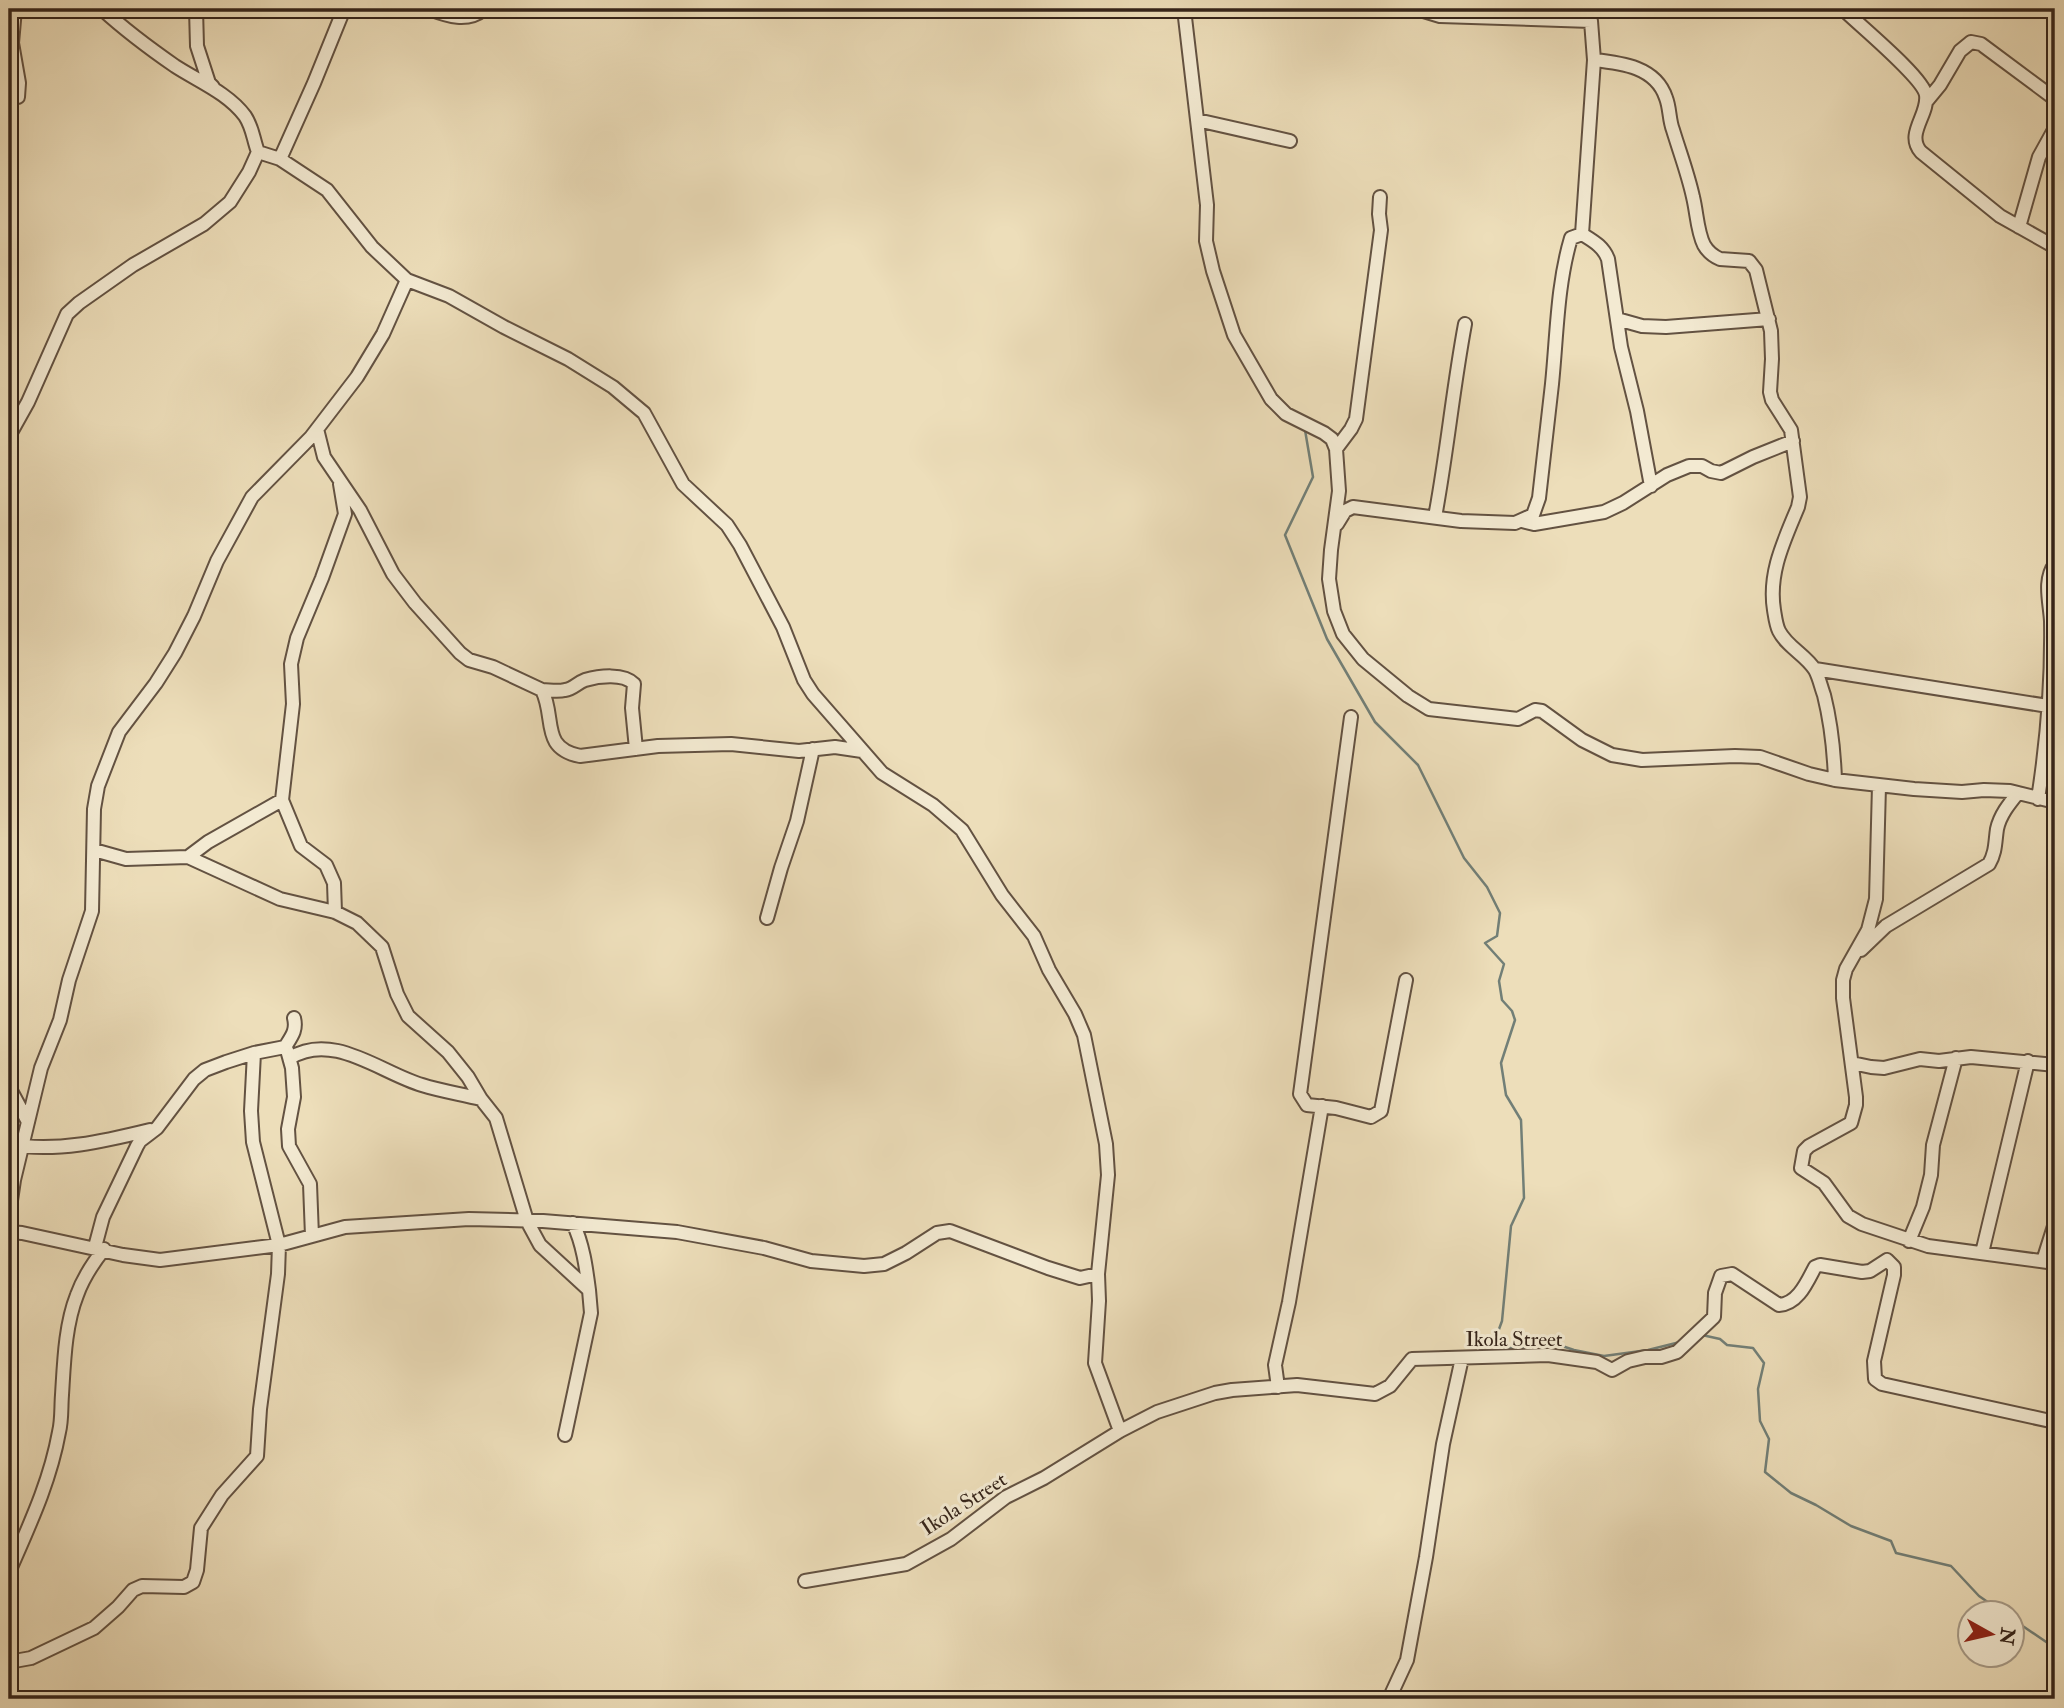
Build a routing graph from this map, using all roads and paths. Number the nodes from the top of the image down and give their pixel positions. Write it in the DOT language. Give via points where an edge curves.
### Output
graph roads {
  1 [pos="15,9"];
  2 [pos="102,9"];
  3 [pos="197,9"];
  4 [pos="344,9"];
  5 [pos="429,9"];
  6 [pos="484,9"];
  7 [pos="1184,9"];
  8 [pos="1417,9"];
  9 [pos="1586,9"];
  10 [pos="1843,9"];
  11 [pos="1591,22"];
  12 [pos="1594,60"];
  13 [pos="18,97"];
  14 [pos="224,97"];
  15 [pos="2055,99"];
  16 [pos="1926,102"];
  17 [pos="1197,120"];
  18 [pos="2055,128"];
  19 [pos="1290,141"];
  20 [pos="258,152"];
  21 [pos="280,159"];
  22 [pos="1380,197"];
  23 [pos="2019,227"];
  24 [pos="1582,234"];
  25 [pos="2055,247"];
  26 [pos="407,280"];
  27 [pos="1617,318"];
  28 [pos="1769,319"];
  29 [pos="1465,324"];
  30 [pos="317,429"];
  31 [pos="9,436"];
  32 [pos="1793,441"];
  33 [pos="1336,449"];
  34 [pos="338,478"];
  35 [pos="1651,486"];
  36 [pos="1435,517"];
  37 [pos="1522,521"];
  38 [pos="1335,527"];
  39 [pos="2055,564"];
  40 [pos="1815,669"];
  41 [pos="542,690"];
  42 [pos="2048,706"];
  43 [pos="1351,717"];
  44 [pos="636,749"];
  45 [pos="813,750"];
  46 [pos="862,751"];
  47 [pos="1835,780"];
  48 [pos="1879,786"];
  49 [pos="2018,793"];
  50 [pos="2038,799"];
  51 [pos="282,800"];
  52 [pos="2055,802"];
  53 [pos="94,850"];
  54 [pos="188,858"];
  55 [pos="335,912"];
  56 [pos="767,918"];
  57 [pos="1853,957"];
  58 [pos="1406,980"];
  59 [pos="294,1018"];
  60 [pos="288,1052"];
  61 [pos="254,1053"];
  62 [pos="1956,1058"];
  63 [pos="2028,1061"];
  64 [pos="1852,1063"];
  65 [pos="2055,1065"];
  66 [pos="9,1087"];
  67 [pos="481,1099"];
  68 [pos="1322,1107"];
  69 [pos="28,1122"];
  70 [pos="157,1128"];
  71 [pos="9,1144"];
  72 [pos="23,1147"];
  73 [pos="11,1174"];
  74 [pos="9,1214"];
  75 [pos="527,1221"];
  76 [pos="573,1223"];
  77 [pos="2055,1223"];
  78 [pos="9,1232"];
  79 [pos="312,1236"];
  80 [pos="1909,1241"];
  81 [pos="279,1245"];
  82 [pos="99,1248"];
  83 [pos="1982,1252"];
  84 [pos="2049,1262"];
  85 [pos="1098,1274"];
  86 [pos="589,1290"];
  87 [pos="1462,1358"];
  88 [pos="1278,1387"];
  89 [pos="2055,1422"];
  90 [pos="1120,1431"];
  91 [pos="565,1435"];
  92 [pos="9,1572"];
  93 [pos="805,1581"];
  94 [pos="9,1608"];
  95 [pos="9,1614"];
  96 [pos="9,1662"];
  97 [pos="1389,1699"];
  1 -- 13 [label="street" via="12,43"];
  2 -- 14 [label="street" via="130,35"];
  3 -- 14 [label="street" via="201,64 209,83"];
  4 -- 21 [label="street"];
  5 -- 6 [label="street" via="465,18"];
  7 -- 17 [label="street"];
  8 -- 11 [label="street" via="1440,16"];
  9 -- 11 [label="street"];
  10 -- 16 [label="street" via="1913,76 1926,93"];
  11 -- 12 [label="street"];
  12 -- 24 [label="street"];
  12 -- 28 [label="street" via="1635,66 1661,87 1685,162 1703,242 1720,259 1752,264"];
  14 -- 20 [label="street" via="252,127"];
  15 -- 16 [label="street" via="1981,44 1971,42"];
  16 -- 23 [label="street" via="1915,139 1917,147"];
  17 -- 19 [label="street"];
  17 -- 33 [label="street" via="1207,205 1206,241 1234,335 1271,400 1286,414 1332,439"];
  18 -- 23 [label="street" via="2039,157"];
  20 -- 21 [label="street"];
  20 -- 31 [label="street" via="230,202 67,314"];
  21 -- 26 [label="street" via="327,190 372,247"];
  22 -- 33 [label="street" via="1381,230 1356,419"];
  23 -- 25 [label="street"];
  24 -- 27 [label="street" via="1608,259"];
  24 -- 37 [label="street" via="1571,238 1567,252 1539,498 1532,515"];
  26 -- 30 [label="street" via="366,363"];
  26 -- 46 [label="street" via="449,296 568,359 613,387 644,414 683,484 727,525 740,545 813,694"];
  27 -- 28 [label="street" via="1666,327"];
  27 -- 35 [label="street"];
  28 -- 32 [label="street" via="1770,392"];
  29 -- 36 [label="street"];
  30 -- 34 [label="street" via="324,457"];
  30 -- 53 [label="street" via="252,497 175,653 119,732 98,786"];
  32 -- 35 [label="street" via="1726,471 1689,466"];
  32 -- 40 [label="street" via="1800,497 1774,571 1772,591 1779,631"];
  33 -- 38 [label="street" via="1339,491"];
  34 -- 41 [label="street" via="393,575 460,653"];
  34 -- 51 [label="street" via="345,514 297,638 292,664 293,704"];
  35 -- 37 [label="street" via="1604,512 1534,524"];
  36 -- 37 [label="street"];
  36 -- 38 [label="street" via="1353,507"];
  38 -- 47 [label="street" via="1329,579 1343,634 1363,659 1429,709 1518,719 1542,711 1612,755 1642,760 1760,757"];
  39 -- 42 [label="street" via="2049,573"];
  40 -- 42 [label="street"];
  40 -- 47 [label="street" via="1829,715"];
  41 -- 44 [label="street" via="550,732 569,754"];
  41 -- 44 [label="street" via="561,692 597,678 630,680 634,684"];
  42 -- 50 [label="street"];
  43 -- 68 [label="street" via="1300,1094 1307,1104"];
  44 -- 45 [label="street" via="731,744"];
  45 -- 46 [label="street"];
  45 -- 56 [label="street"];
  46 -- 85 [label="street" via="882,774 933,805 962,830 1034,936 1075,1014 1084,1035 1106,1144 1108,1175"];
  47 -- 48 [label="street"];
  48 -- 49 [label="street"];
  48 -- 57 [label="street" via="1876,899 1868,930"];
  49 -- 50 [label="street"];
  49 -- 57 [label="street" via="2001,817 1989,864 1885,926"];
  50 -- 52 [label="street"];
  51 -- 54 [label="street"];
  51 -- 55 [label="street" via="301,846 326,865 334,883"];
  53 -- 54 [label="street" via="126,859"];
  53 -- 69 [label="street" via="92,911"];
  54 -- 55 [label="street" via="280,899"];
  55 -- 67 [label="street" via="357,923 382,947 408,1016 448,1052"];
  57 -- 64 [label="street" via="1846,969 1843,998"];
  58 -- 68 [label="street" via="1381,1111 1371,1117"];
  59 -- 60 [label="street" via="295,1033"];
  60 -- 61 [label="street"];
  60 -- 67 [label="street" via="341,1051 421,1085"];
  60 -- 79 [label="street" via="294,1097 289,1146 310,1184"];
  61 -- 70 [label="street" via="205,1070"];
  61 -- 81 [label="street" via="253,1142"];
  62 -- 63 [label="street"];
  62 -- 64 [label="street" via="1920,1059 1884,1068"];
  62 -- 80 [label="street" via="1933,1145 1923,1207"];
  63 -- 65 [label="street"];
  63 -- 83 [label="street"];
  64 -- 80 [label="street" via="1856,1105 1851,1123 1809,1146 1801,1168 1824,1183 1848,1216"];
  66 -- 69 [label="street"];
  67 -- 75 [label="street" via="496,1118"];
  68 -- 88 [label="street" via="1275,1365"];
  69 -- 72 [label="street"];
  70 -- 72 [label="street" via="48,1148"];
  70 -- 82 [label="street" via="136,1146 103,1217"];
  71 -- 72 [label="street"];
  72 -- 73 [label="street"];
  73 -- 74 [label="street"];
  75 -- 76 [label="street"];
  75 -- 79 [label="street" via="423,1221 345,1227"];
  75 -- 86 [label="street" via="540,1245"];
  76 -- 85 [label="street" via="677,1232 811,1261 864,1266 884,1264 937,1233 950,1231 1080,1278"];
  76 -- 86 [label="street"];
  77 -- 84 [label="street"];
  78 -- 82 [label="street"];
  79 -- 81 [label="street"];
  80 -- 83 [label="street"];
  81 -- 82 [label="street" via="160,1260"];
  81 -- 96 [label="street" via="257,1456 222,1495 201,1528 193,1582 184,1587 142,1586 94,1628 30,1658"];
  82 -- 92 [label="street" via="77,1294 69,1326 60,1429 46,1485"];
  83 -- 84 [label="street"];
  85 -- 90 [label="street" via="1095,1363"];
  86 -- 91 [label="street" via="591,1313"];
  87 -- 88 [label="street, Ikola Street" via="1412,1359 1390,1385 1375,1394"];
  87 -- 89 [label="street, Ikola Street" via="1548,1356 1597,1362 1612,1370 1636,1359 1677,1352 1714,1317 1721,1276 1731,1274 1779,1305 1799,1294 1815,1267 1862,1272 1887,1260 1894,1275 1874,1361 1875,1379"];
  87 -- 97 [label="street" via="1407,1660"];
  88 -- 90 [label="street, Ikola Street" via="1215,1393 1157,1412"];
  90 -- 93 [label="street, Ikola Street" via="1006,1497 951,1539 905,1563"];
  94 -- 95 [label="street"];
}
